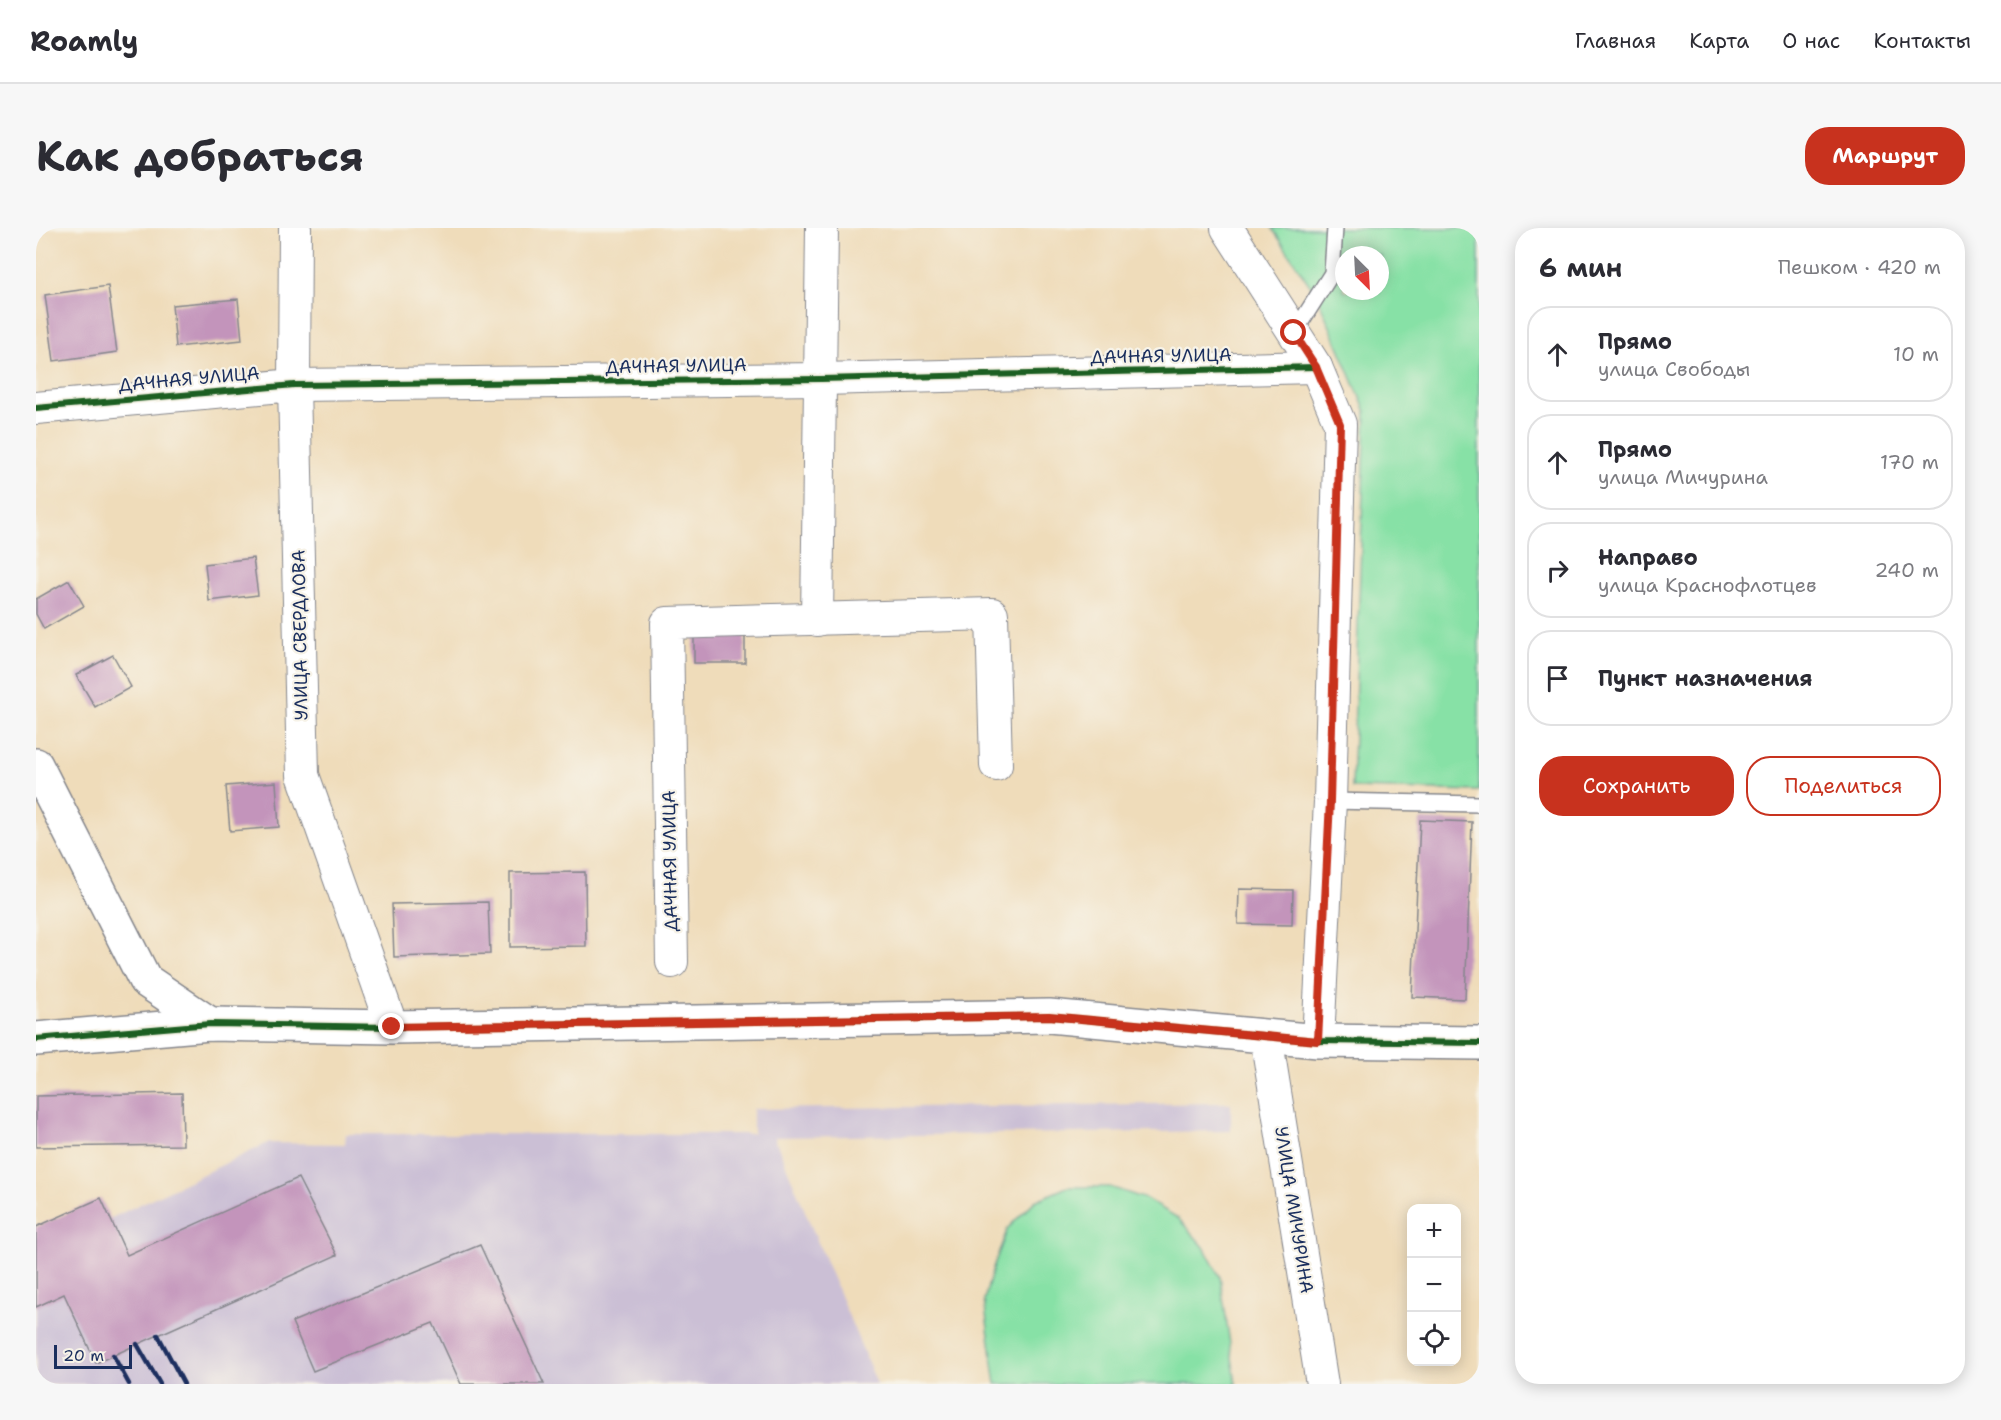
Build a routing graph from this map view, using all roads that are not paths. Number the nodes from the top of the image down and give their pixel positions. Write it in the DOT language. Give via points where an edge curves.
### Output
graph roads {
  1 [pos="295,228"];
  2 [pos="822,228"];
  3 [pos="1227,228"];
  4 [pos="1335,228"];
  5 [pos="1294,333"];
  6 [pos="1316,367"];
  7 [pos="821,379"];
  8 [pos="294,385"];
  9 [pos="36,408"];
  10 [pos="818,620"];
  11 [pos="36,765"];
  12 [pos="996,765"];
  13 [pos="1330,801"];
  14 [pos="1479,804"];
  15 [pos="672,962"];
  16 [pos="210,1024"];
  17 [pos="392,1027"];
  18 [pos="1266,1036"];
  19 [pos="36,1039"];
  20 [pos="1318,1041"];
  21 [pos="1479,1043"];
  22 [pos="1322,1384"];
  1 -- 8 [label="street, УЛИЦА СВЕРДЛОВА"];
  2 -- 7 [label="street"];
  3 -- 5 [label="street"];
  4 -- 5 [label="lane" via="1332,273"];
  5 -- 6 [label="street"];
  6 -- 7 [label="street, ДАЧНАЯ УЛИЦА"];
  6 -- 13 [label="street" via="1340,424"];
  7 -- 8 [label="street, ДАЧНАЯ УЛИЦА"];
  7 -- 10 [label="street"];
  8 -- 9 [label="street, ДАЧНАЯ УЛИЦА"];
  8 -- 17 [label="street, УЛИЦА СВЕРДЛОВА" via="303,776"];
  10 -- 12 [label="street, ДАЧНАЯ УЛИЦА" via="992,614"];
  10 -- 15 [label="street, ДАЧНАЯ УЛИЦА" via="667,623"];
  11 -- 16 [label="street" via="145,980"];
  13 -- 14 [label="lane"];
  13 -- 20 [label="street"];
  16 -- 17 [label="street"];
  16 -- 19 [label="street"];
  17 -- 18 [label="street" via="1049,1016"];
  18 -- 20 [label="street"];
  18 -- 22 [label="street, УЛИЦА МИЧУРИНА"];
  20 -- 21 [label="street"];
}
